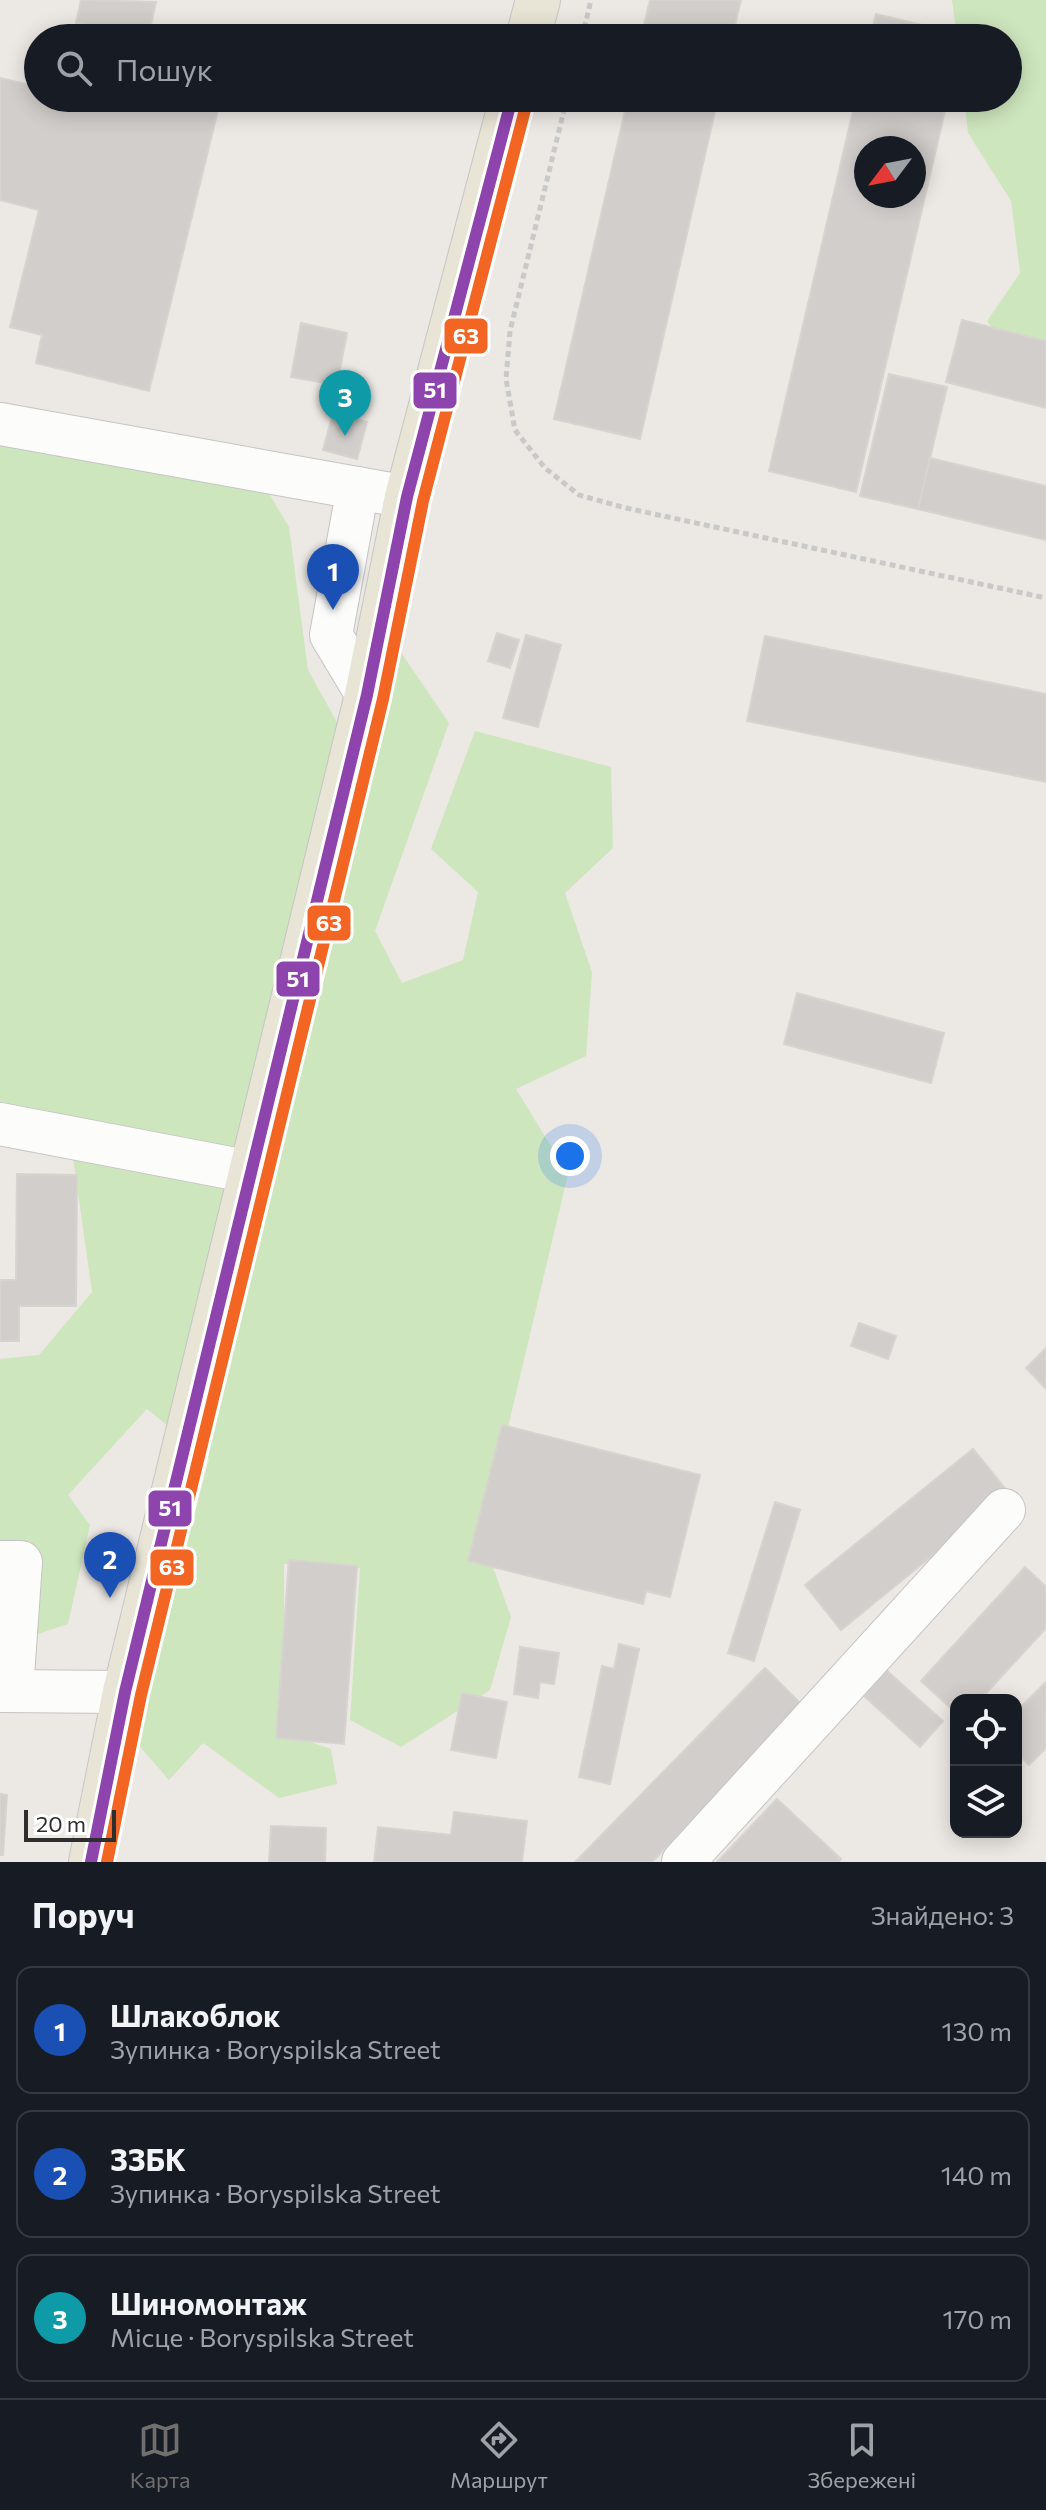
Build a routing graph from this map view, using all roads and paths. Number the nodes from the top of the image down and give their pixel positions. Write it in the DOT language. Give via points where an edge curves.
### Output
graph roads {
  1 [pos="538,0"];
  2 [pos="591,0"];
  3 [pos="532,24"];
  4 [pos="585,24"];
  5 [pos="508,112"];
  6 [pos="564,112"];
  7 [pos="0,424"];
  8 [pos="358,488"];
  9 [pos="407,497"];
  10 [pos="1046,598"];
  11 [pos="367,695"];
  12 [pos="0,1124"];
  13 [pos="251,1172"];
  14 [pos="1004,1510"];
  15 [pos="0,1562"];
  16 [pos="6,1691"];
  17 [pos="125,1692"];
  18 [pos="91,1862"];
  19 [pos="683,1862"];
  1 -- 3 [label="main road"];
  2 -- 4 [label="path"];
  5 -- 9 [label="main road"];
  6 -- 10 [label="path" via="510,331 506,379 515,430 545,468 579,495 626,508"];
  7 -- 8 [label="street"];
  8 -- 9 [label="street"];
  8 -- 11 [label="street" via="331,635"];
  9 -- 11 [label="main road"];
  11 -- 13 [label="main road"];
  12 -- 13 [label="street"];
  13 -- 17 [label="main road"];
  14 -- 19 [label="street"];
  15 -- 16 [label="street" via="21,1562"];
  16 -- 17 [label="street"];
  17 -- 18 [label="main road"];
}
